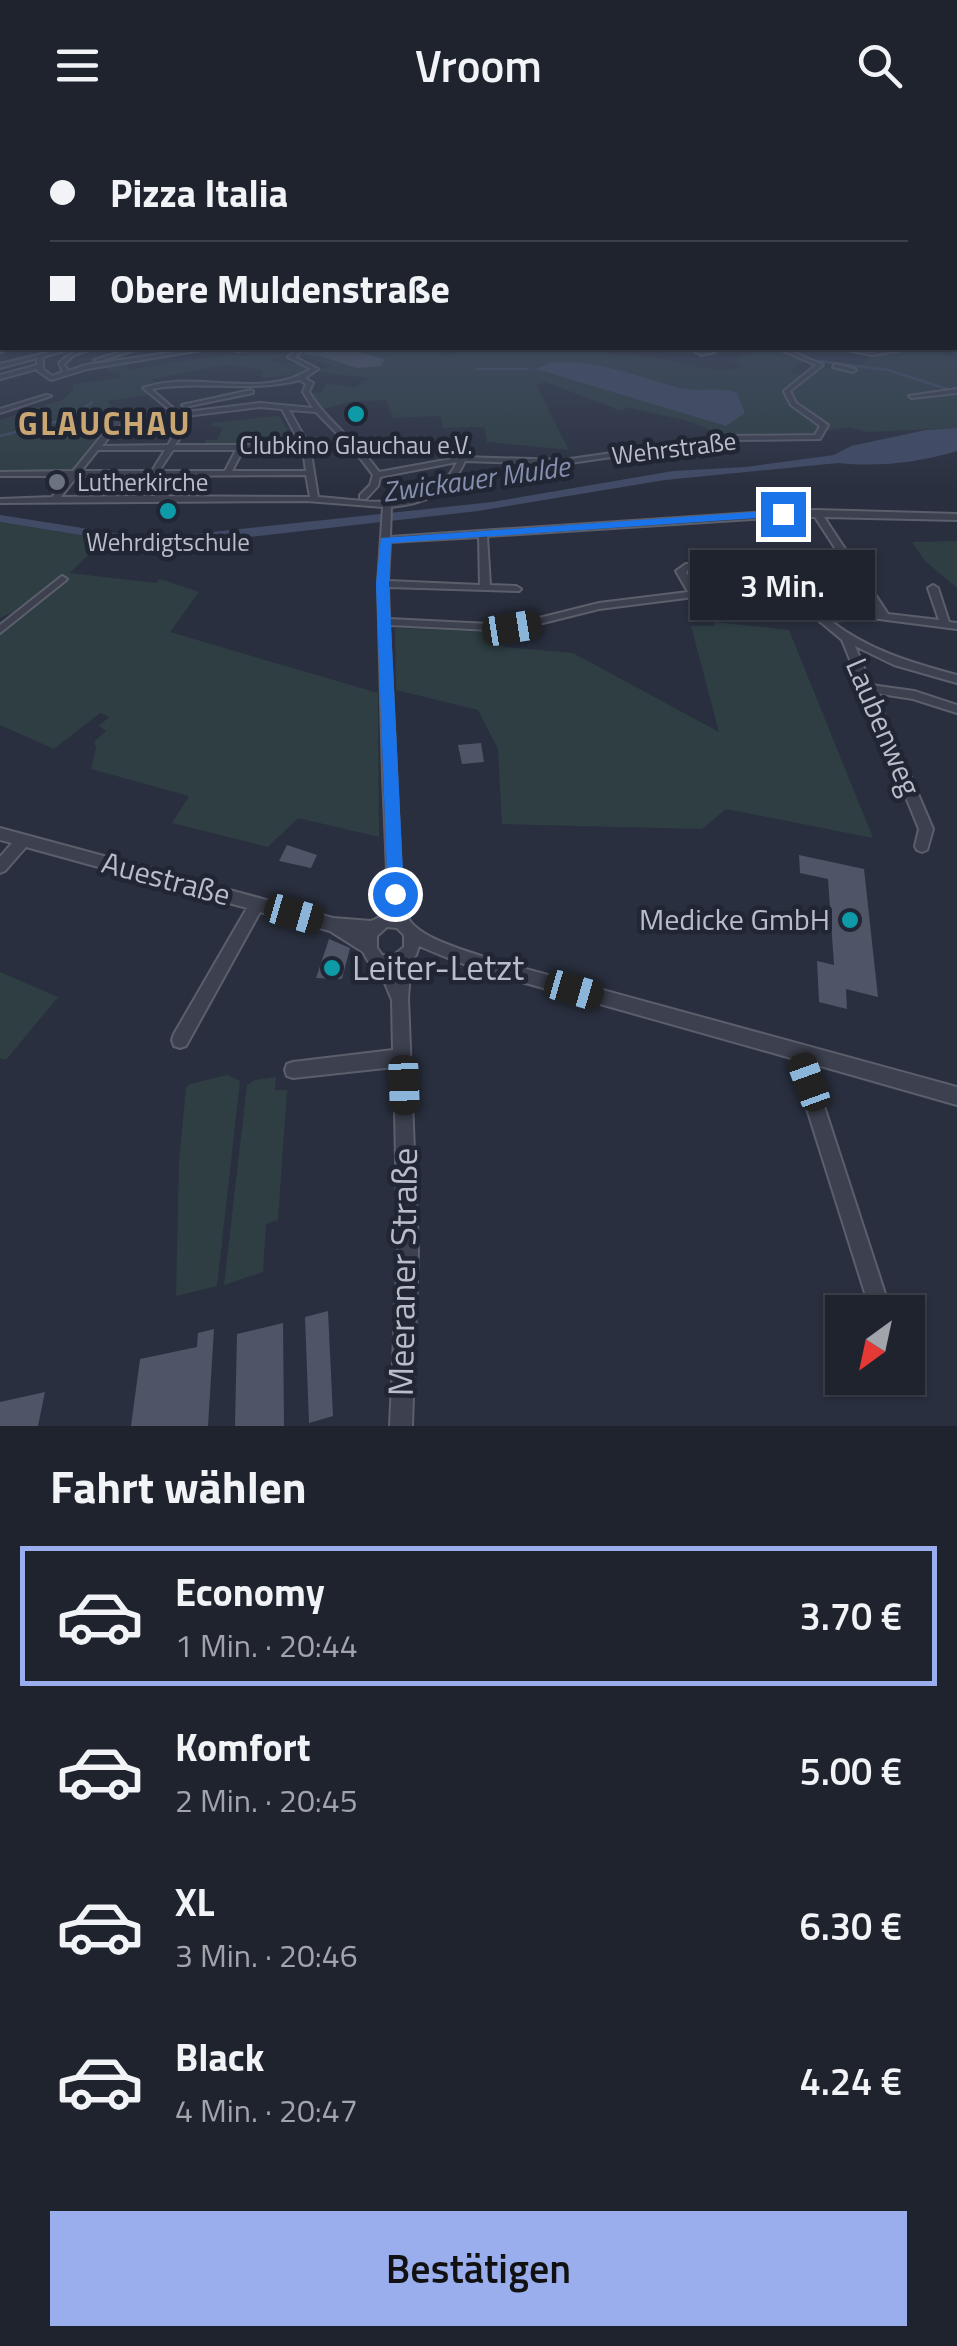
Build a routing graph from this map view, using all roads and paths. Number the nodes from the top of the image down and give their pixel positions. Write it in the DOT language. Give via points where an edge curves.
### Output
graph roads {
  1 [pos="41,370"];
  2 [pos="59,370"];
  3 [pos="76,370"];
  4 [pos="313,370"];
  5 [pos="815,370"];
  6 [pos="59,375"];
  7 [pos="302,378"];
  8 [pos="281,384"];
  9 [pos="37,389"];
  10 [pos="249,389"];
  11 [pos="957,391"];
  12 [pos="912,396"];
  13 [pos="167,405"];
  14 [pos="260,405"];
  15 [pos="280,405"];
  16 [pos="0,410"];
  17 [pos="315,410"];
  18 [pos="184,412"];
  19 [pos="146,416"];
  20 [pos="118,421"];
  21 [pos="89,426"];
  22 [pos="306,446"];
  23 [pos="170,447"];
  24 [pos="241,447"];
  25 [pos="95,448"];
  26 [pos="462,459"];
  27 [pos="310,473"];
  28 [pos="0,474"];
  29 [pos="74,474"];
  30 [pos="153,474"];
  31 [pos="227,474"];
  32 [pos="377,476"];
  33 [pos="362,497"];
  34 [pos="314,499"];
  35 [pos="54,500"];
  36 [pos="138,500"];
  37 [pos="0,501"];
  38 [pos="386,508"];
  39 [pos="817,513"];
  40 [pos="957,517"];
  41 [pos="482,536"];
  42 [pos="386,540"];
  43 [pos="62,579"];
  44 [pos="382,584"];
  45 [pos="485,588"];
  46 [pos="933,588"];
  47 [pos="516,589"];
  48 [pos="694,594"];
  49 [pos="786,604"];
  50 [pos="884,616"];
  51 [pos="822,618"];
  52 [pos="384,622"];
  53 [pos="951,625"];
  54 [pos="0,630"];
  55 [pos="846,638"];
  56 [pos="957,680"];
  57 [pos="868,688"];
  58 [pos="957,709"];
  59 [pos="0,834"];
  60 [pos="22,840"];
  61 [pos="922,846"];
  62 [pos="0,867"];
  63 [pos="395,894"];
  64 [pos="256,903"];
  65 [pos="333,925"];
  66 [pos="377,925"];
  67 [pos="407,941"];
  68 [pos="367,946"];
  69 [pos="384,963"];
  70 [pos="400,998"];
  71 [pos="180,1040"];
  72 [pos="798,1053"];
  73 [pos="403,1058"];
  74 [pos="292,1070"];
  75 [pos="957,1096"];
  76 [pos="876,1295"];
  77 [pos="401,1426"];
  1 -- 6 [label="street"];
  2 -- 6 [label="street"];
  3 -- 6 [label="street"];
  4 -- 7 [label="street"];
  5 -- 26 [label="street, Wehrstraße" via="787,394 822,423 824,431 808,440 732,438 562,462"];
  7 -- 8 [label="street"];
  7 -- 17 [label="street" via="310,383 306,392"];
  8 -- 10 [label="street"];
  8 -- 15 [label="street"];
  9 -- 16 [label="street" via="48,396"];
  10 -- 13 [label="street"];
  10 -- 13 [label="street" via="192,380 146,388"];
  10 -- 14 [label="street"];
  11 -- 12 [label="street"];
  13 -- 19 [label="street"];
  14 -- 15 [label="street"];
  14 -- 18 [label="street"];
  15 -- 17 [label="street"];
  15 -- 22 [label="street"];
  17 -- 32 [label="street"];
  18 -- 19 [label="street"];
  18 -- 23 [label="street"];
  19 -- 20 [label="street"];
  20 -- 21 [label="street"];
  20 -- 25 [label="street"];
  22 -- 24 [label="street"];
  22 -- 27 [label="street"];
  23 -- 24 [label="street"];
  23 -- 25 [label="street"];
  23 -- 30 [label="street"];
  24 -- 31 [label="street"];
  25 -- 29 [label="street"];
  26 -- 32 [label="street, Wehrstraße"];
  26 -- 38 [label="street" via="444,488"];
  27 -- 31 [label="street"];
  27 -- 34 [label="street"];
  28 -- 29 [label="street"];
  29 -- 30 [label="street"];
  29 -- 35 [label="street"];
  30 -- 31 [label="street"];
  30 -- 36 [label="street"];
  32 -- 33 [label="street"];
  34 -- 36 [label="street"];
  34 -- 38 [label="street"];
  35 -- 36 [label="street"];
  35 -- 37 [label="street"];
  38 -- 42 [label="street, Meeraner Straße"];
  39 -- 40 [label="street"];
  39 -- 41 [label="street"];
  39 -- 50 [label="street"];
  41 -- 42 [label="street"];
  41 -- 45 [label="street"];
  42 -- 44 [label="street, Meeraner Straße"];
  43 -- 54 [label="street"];
  44 -- 45 [label="street"];
  44 -- 52 [label="street, Meeraner Straße"];
  45 -- 47 [label="street"];
  46 -- 53 [label="street"];
  48 -- 49 [label="street" via="755,595"];
  48 -- 49 [label="street" via="680,571 686,567 772,563 795,588"];
  48 -- 52 [label="street" via="599,606 512,628"];
  49 -- 51 [label="street"];
  50 -- 51 [label="street"];
  50 -- 53 [label="street"];
  51 -- 55 [label="street, Laubenweg"];
  52 -- 63 [label="street, Meeraner Straße"];
  55 -- 56 [label="street"];
  55 -- 57 [label="street, Laubenweg"];
  57 -- 58 [label="street"];
  57 -- 61 [label="street, Laubenweg" via="926,829"];
  59 -- 60 [label="street, Auestraße"];
  60 -- 62 [label="street"];
  60 -- 64 [label="street, Auestraße"];
  63 -- 66 [label="street, Meeraner Straße"];
  63 -- 67 [label="street, Meeraner Straße"];
  64 -- 65 [label="street, Auestraße"];
  64 -- 71 [label="street"];
  65 -- 66 [label="street, Auestraße"];
  65 -- 68 [label="street, Auestraße"];
  66 -- 67 [label="street, Auestraße"];
  66 -- 68 [label="street, Meeraner Straße"];
  67 -- 69 [label="street"];
  67 -- 70 [label="street, Meeraner Straße"];
  67 -- 72 [label="street"];
  68 -- 69 [label="street, Auestraße"];
  69 -- 70 [label="street, Meeraner Straße"];
  70 -- 73 [label="street, Meeraner Straße"];
  72 -- 75 [label="street"];
  72 -- 76 [label="street"];
  73 -- 74 [label="street"];
  73 -- 77 [label="street, Meeraner Straße" via="408,1252"];
}
